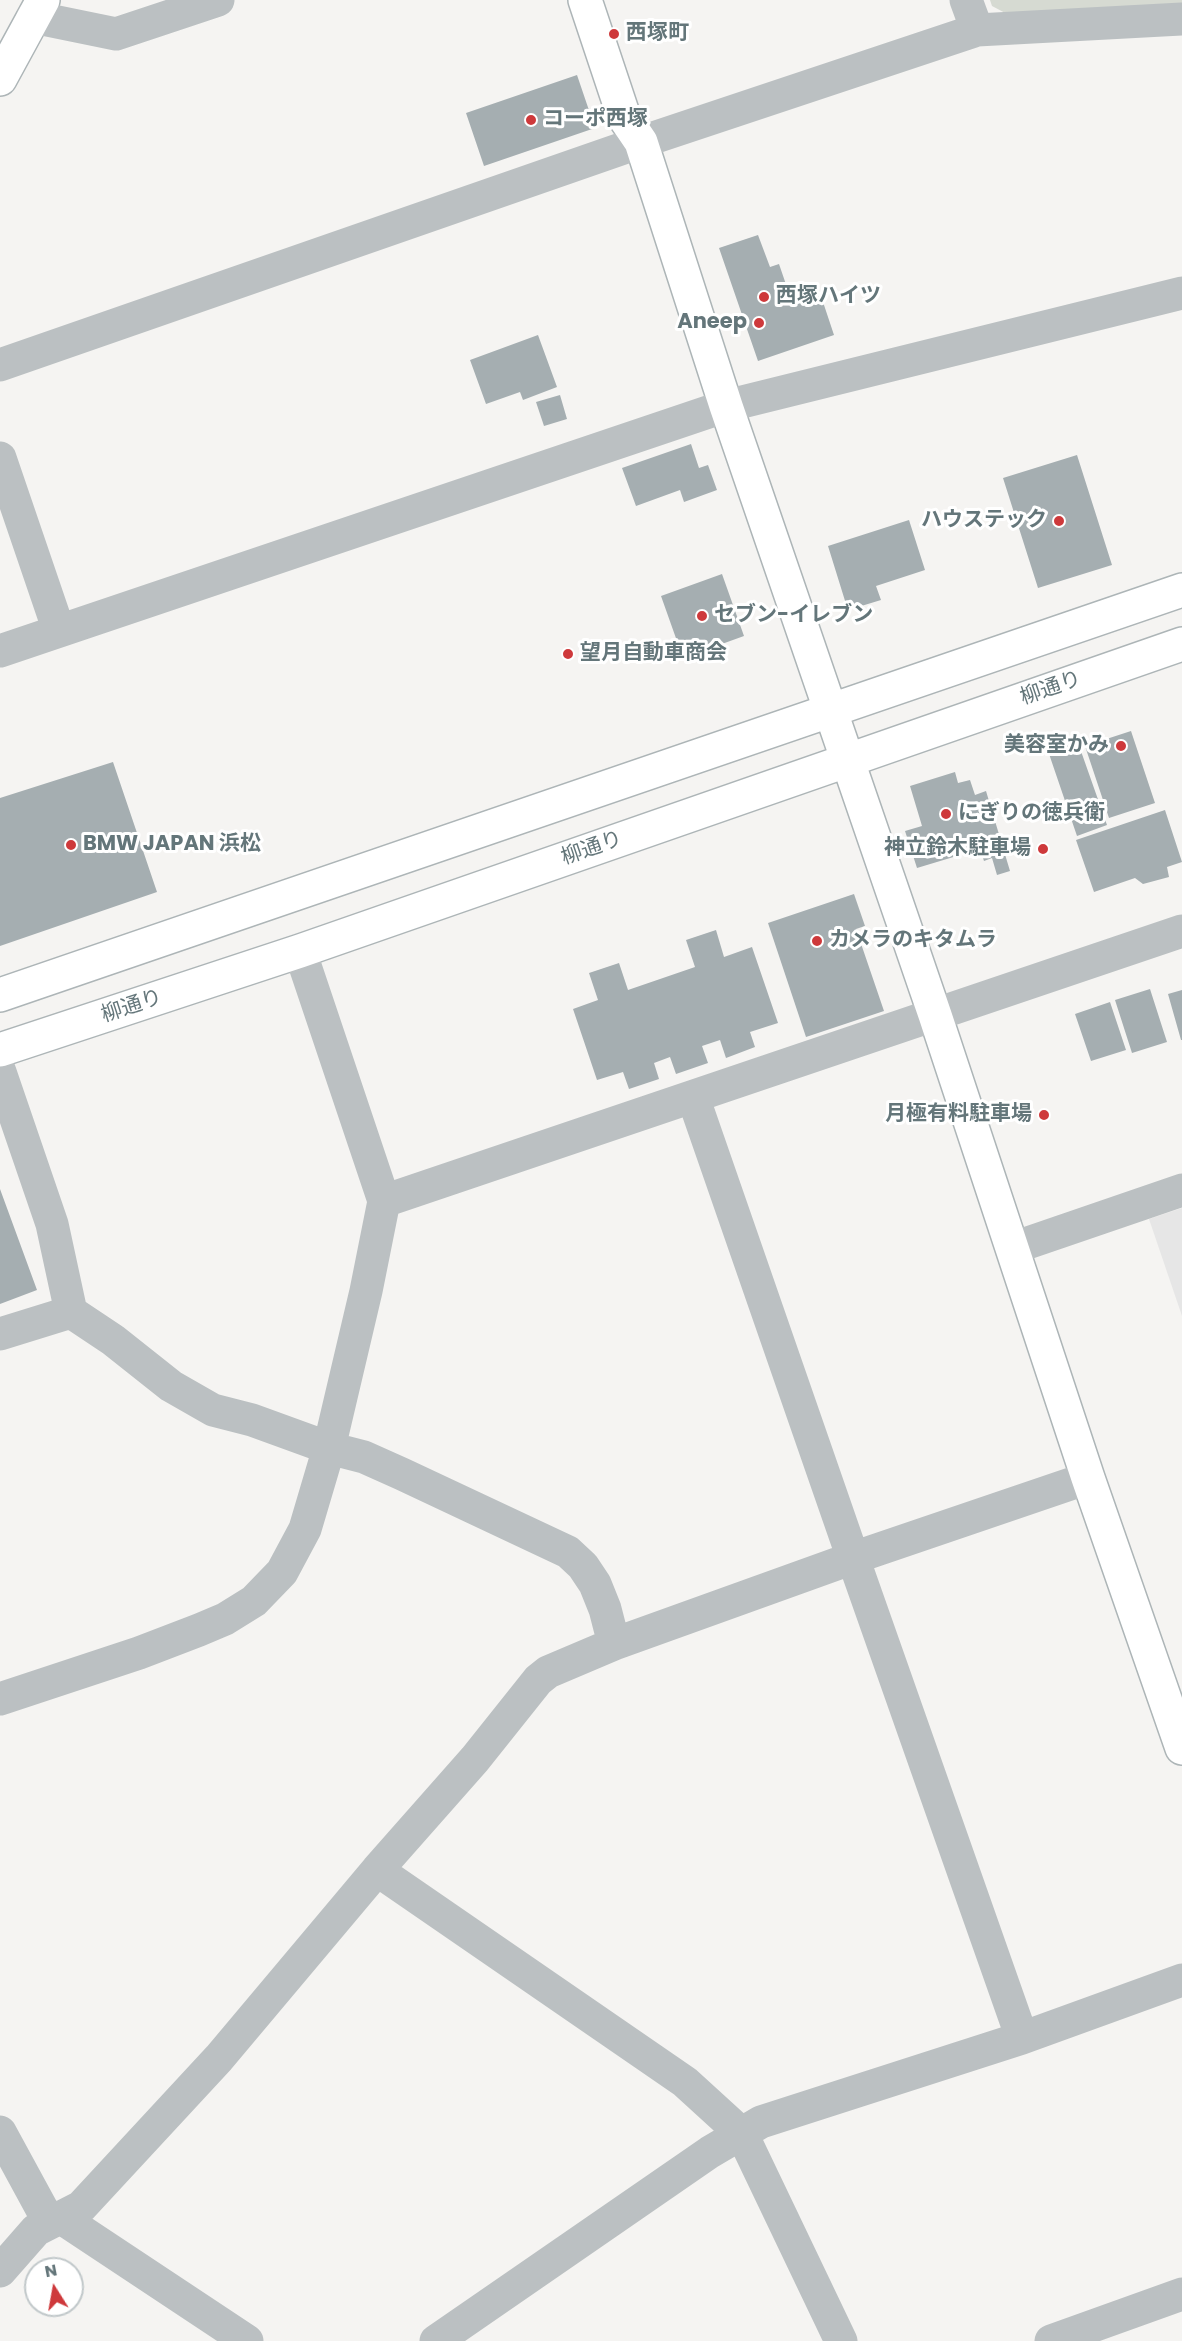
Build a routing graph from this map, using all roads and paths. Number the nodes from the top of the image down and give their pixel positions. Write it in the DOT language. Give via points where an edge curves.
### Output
graph roads {
  1 [pos="218,0"];
  2 [pos="585,0"];
  3 [pos="38,8"];
  4 [pos="972,15"];
  5 [pos="1182,20"];
  6 [pos="0,79"];
  7 [pos="641,142"];
  8 [pos="1182,293"];
  9 [pos="0,365"];
  10 [pos="726,406"];
  11 [pos="0,458"];
  12 [pos="1182,590"];
  13 [pos="59,631"];
  14 [pos="1182,644"];
  15 [pos="0,651"];
  16 [pos="829,711"];
  17 [pos="847,759"];
  18 [pos="1182,931"];
  19 [pos="300,951"];
  20 [pos="0,995"];
  21 [pos="935,1015"];
  22 [pos="0,1050"];
  23 [pos="0,1072"];
  24 [pos="693,1098"];
  25 [pos="1182,1190"];
  26 [pos="384,1201"];
  27 [pos="1013,1248"];
  28 [pos="71,1312"];
  29 [pos="0,1334"];
  30 [pos="329,1448"];
  31 [pos="1088,1478"];
  32 [pos="853,1558"];
  33 [pos="614,1644"];
  34 [pos="0,1699"];
  35 [pos="1182,1748"];
  36 [pos="376,1870"];
  37 [pos="1182,1980"];
  38 [pos="1022,2038"];
  39 [pos="0,2132"];
  40 [pos="742,2134"];
  41 [pos="54,2219"];
  42 [pos="0,2271"];
  43 [pos="1182,2294"];
  44 [pos="1109,2332"];
  45 [pos="247,2341"];
  46 [pos="436,2341"];
  47 [pos="841,2341"];
  48 [pos="1051,2341"];
  1 -- 3 [label="street" via="116,34"];
  2 -- 7 [label="street" via="624,117"];
  3 -- 6 [label="street"];
  4 -- 5 [label="street"];
  4 -- 7 [label="street"];
  7 -- 9 [label="street"];
  7 -- 10 [label="street"];
  8 -- 10 [label="street"];
  10 -- 13 [label="street"];
  10 -- 16 [label="street"];
  11 -- 13 [label="street"];
  12 -- 16 [label="street"];
  13 -- 15 [label="street"];
  14 -- 17 [label="street, 柳通り"];
  16 -- 17 [label="street"];
  16 -- 20 [label="street"];
  17 -- 19 [label="street, 柳通り"];
  17 -- 21 [label="street"];
  18 -- 21 [label="street"];
  19 -- 22 [label="street, 柳通り"];
  19 -- 26 [label="street"];
  21 -- 24 [label="street"];
  21 -- 27 [label="street"];
  23 -- 28 [label="street" via="52,1224"];
  24 -- 26 [label="street"];
  24 -- 32 [label="street"];
  25 -- 27 [label="street"];
  26 -- 30 [label="street"];
  27 -- 31 [label="street"];
  28 -- 29 [label="street"];
  28 -- 30 [label="street" via="171,1386 213,1410"];
  30 -- 33 [label="street" via="364,1457 568,1552 595,1584"];
  30 -- 34 [label="street" via="305,1529 282,1572 254,1601 199,1630"];
  31 -- 32 [label="street"];
  31 -- 35 [label="street"];
  32 -- 33 [label="street"];
  32 -- 38 [label="street"];
  33 -- 36 [label="street" via="538,1680 475,1759"];
  36 -- 40 [label="street" via="686,2082"];
  36 -- 41 [label="street" via="219,2058 81,2207"];
  37 -- 38 [label="street"];
  38 -- 40 [label="street" via="761,2122"];
  39 -- 41 [label="street"];
  40 -- 46 [label="street" via="710,2151"];
  40 -- 47 [label="street"];
  41 -- 42 [label="street" via="36,2230"];
  41 -- 45 [label="street"];
  43 -- 44 [label="street"];
  44 -- 48 [label="street"];
}
